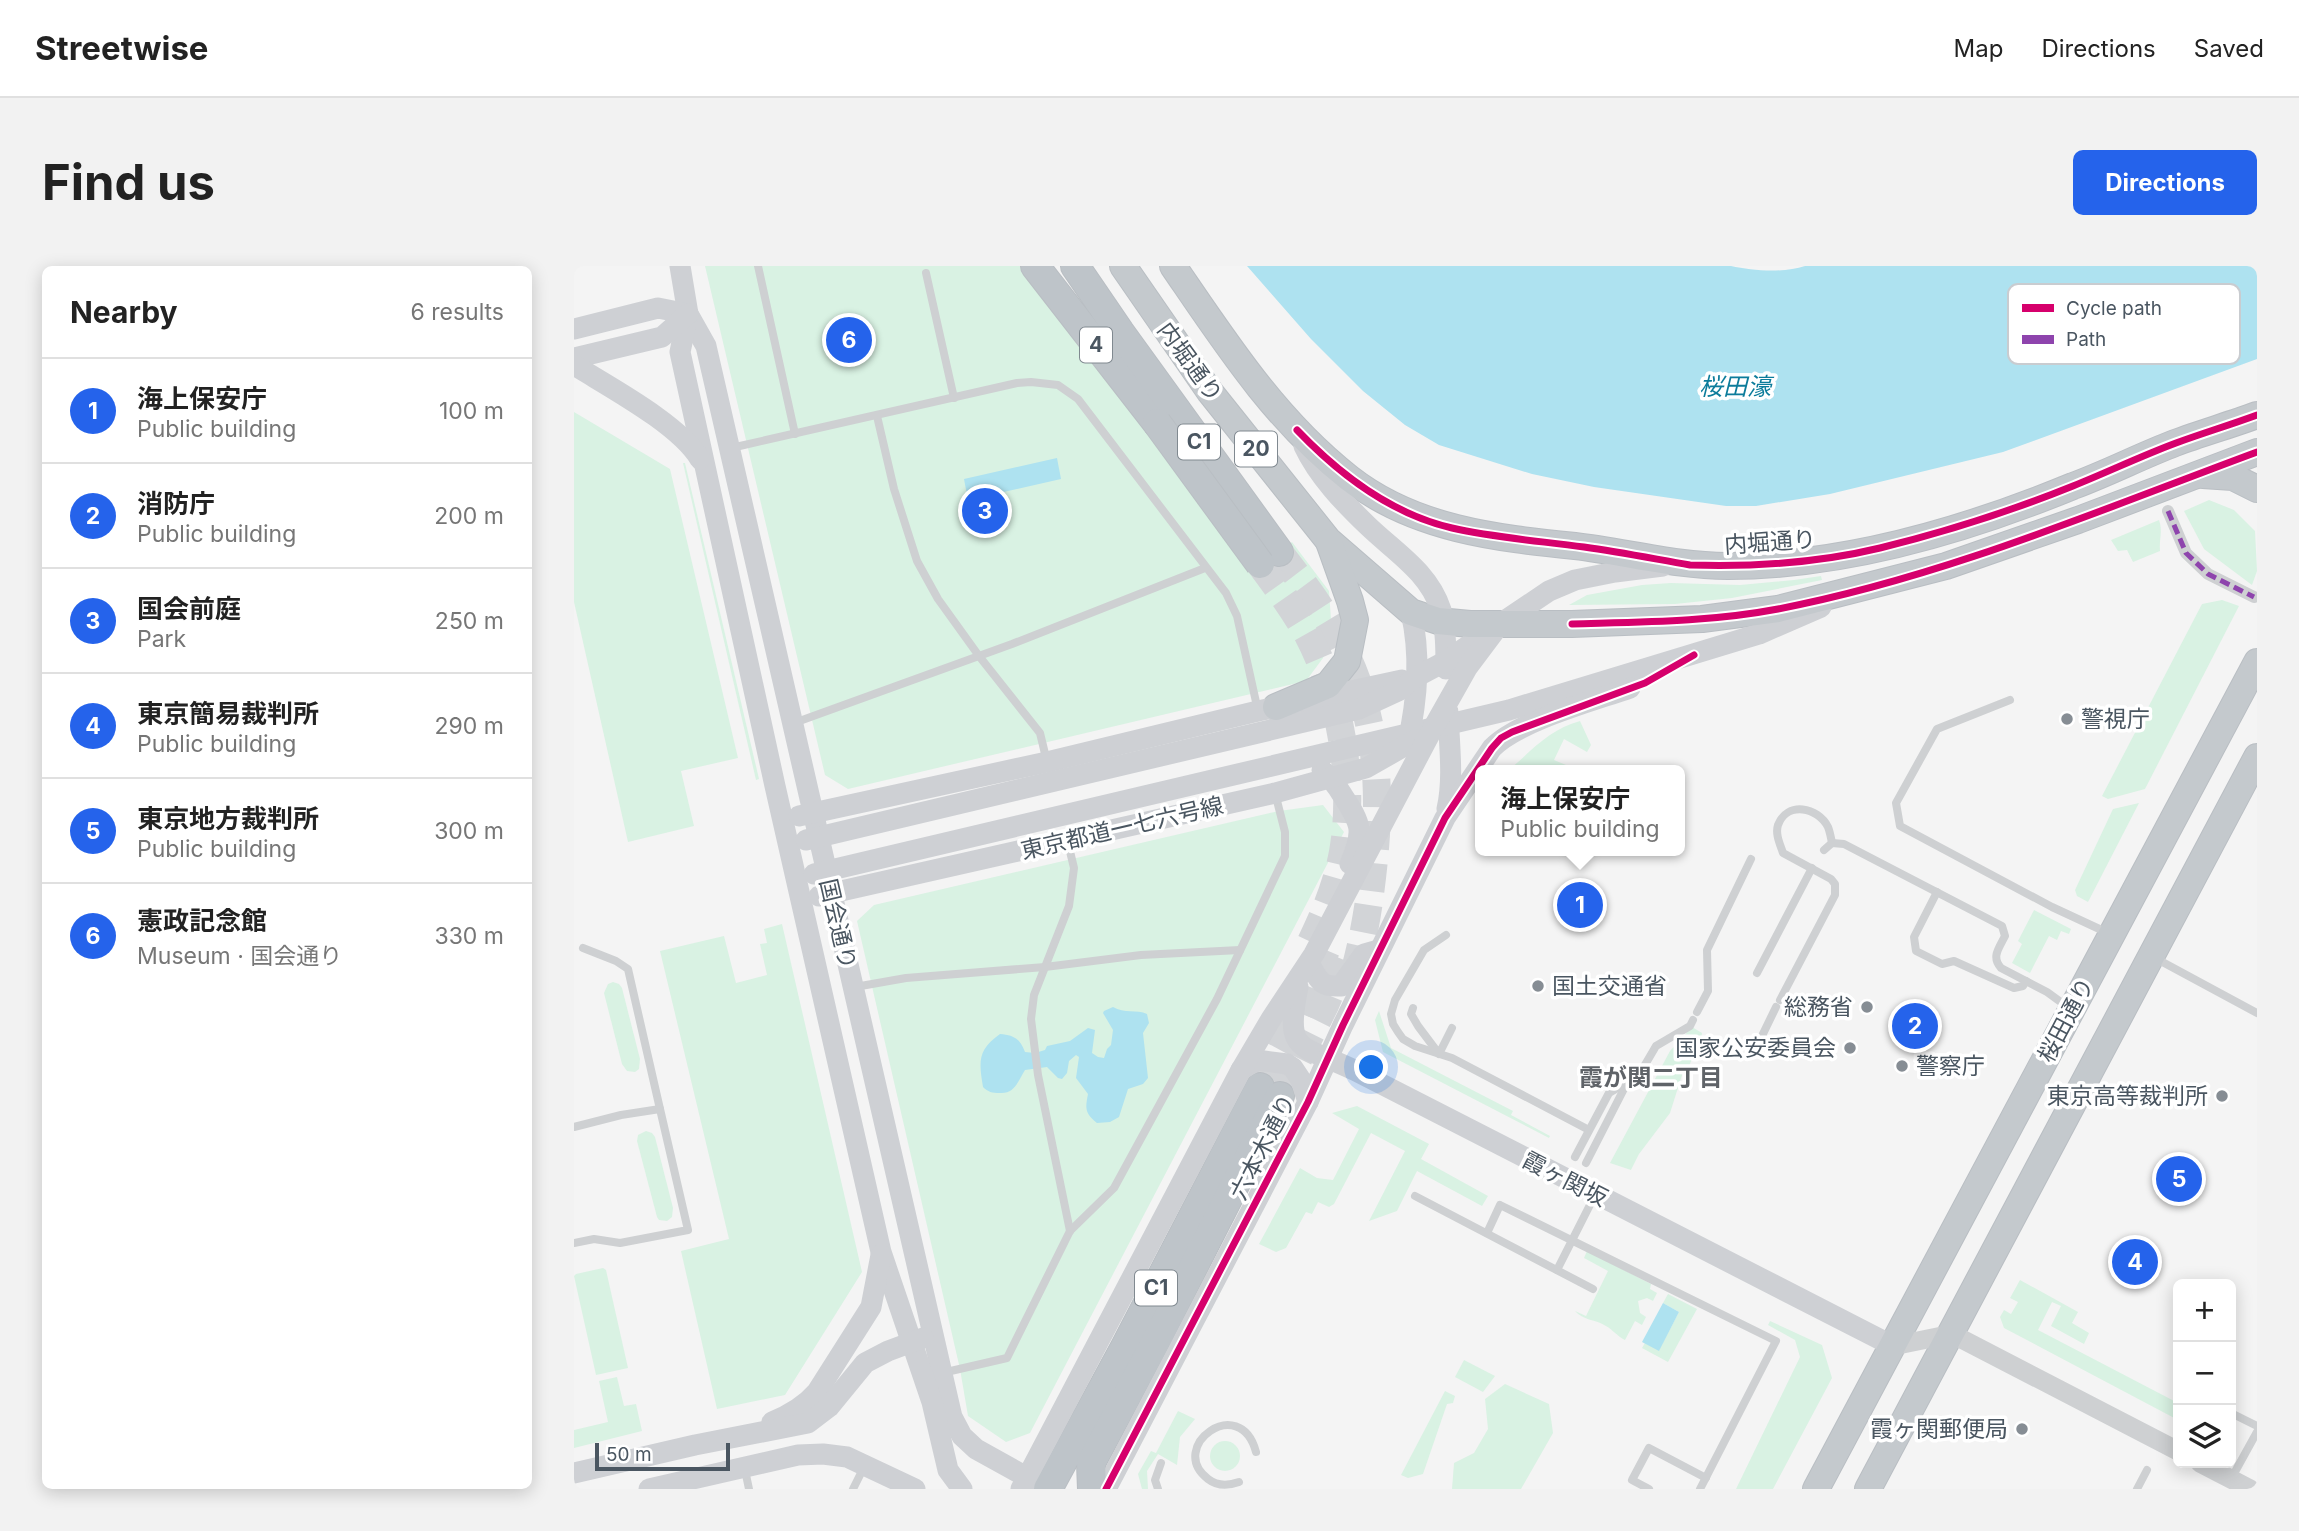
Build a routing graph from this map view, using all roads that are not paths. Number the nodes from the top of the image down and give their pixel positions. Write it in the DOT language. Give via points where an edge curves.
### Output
graph roads {
  1 [pos="680,266"];
  2 [pos="758,266"];
  3 [pos="1034,266"];
  4 [pos="1065,266"];
  5 [pos="1075,266"];
  6 [pos="1123,266"];
  7 [pos="1173,266"];
  8 [pos="926,273"];
  9 [pos="688,314"];
  10 [pos="574,329"];
  11 [pos="574,358"];
  12 [pos="574,365"];
  13 [pos="954,398"];
  14 [pos="2257,415"];
  15 [pos="877,416"];
  16 [pos="1157,423"];
  17 [pos="1297,430"];
  18 [pos="795,434"];
  19 [pos="728,449"];
  20 [pos="2257,452"];
  21 [pos="706,469"];
  22 [pos="2193,475"];
  23 [pos="2257,489"];
  24 [pos="2168,511"];
  25 [pos="1328,540"];
  26 [pos="1690,565"];
  27 [pos="1205,568"];
  28 [pos="1864,588"];
  29 [pos="2254,597"];
  30 [pos="1411,612"];
  31 [pos="1443,622"];
  32 [pos="1500,624"];
  33 [pos="1694,655"];
  34 [pos="979,656"];
  35 [pos="1446,661"];
  36 [pos="2257,662"];
  37 [pos="1416,677"];
  38 [pos="2010,700"];
  39 [pos="1448,702"];
  40 [pos="1267,709"];
  41 [pos="1359,709"];
  42 [pos="791,724"];
  43 [pos="1440,727"];
  44 [pos="1410,732"];
  45 [pos="2217,736"];
  46 [pos="2257,757"];
  47 [pos="1299,761"];
  48 [pos="1047,762"];
  49 [pos="1481,765"];
  50 [pos="1475,773"];
  51 [pos="1332,778"];
  52 [pos="1275,793"];
  53 [pos="1392,806"];
  54 [pos="812,813"];
  55 [pos="1445,818"];
  56 [pos="783,820"];
  57 [pos="818,838"];
  58 [pos="1067,841"];
  59 [pos="1832,843"];
  60 [pos="788,844"];
  61 [pos="1824,850"];
  62 [pos="1751,859"];
  63 [pos="1812,868"];
  64 [pos="826,871"];
  65 [pos="796,878"];
  66 [pos="1937,892"];
  67 [pos="831,894"];
  68 [pos="802,900"];
  69 [pos="1446,935"];
  70 [pos="2111,935"];
  71 [pos="583,948"];
  72 [pos="1380,949"];
  73 [pos="1240,950"];
  74 [pos="2152,956"];
  75 [pos="1308,965"];
  76 [pos="1045,967"];
  77 [pos="1757,974"];
  78 [pos="2026,981"];
  79 [pos="852,988"];
  80 [pos="1413,1008"];
  81 [pos="2071,1010"];
  82 [pos="2257,1013"];
  83 [pos="1452,1028"];
  84 [pos="2111,1031"];
  85 [pos="1761,1038"];
  86 [pos="1439,1054"];
  87 [pos="1328,1058"];
  88 [pos="1260,1078"];
  89 [pos="1627,1083"];
  90 [pos="1308,1102"];
  91 [pos="660,1109"];
  92 [pos="574,1127"];
  93 [pos="1589,1130"];
  94 [pos="1575,1157"];
  95 [pos="1586,1163"];
  96 [pos="1595,1195"];
  97 [pos="1415,1196"];
  98 [pos="1971,1198"];
  99 [pos="2012,1219"];
  100 [pos="1070,1231"];
  101 [pos="1487,1233"];
  102 [pos="1572,1240"];
  103 [pos="574,1243"];
  104 [pos="881,1252"];
  105 [pos="1557,1270"];
  106 [pos="1593,1289"];
  107 [pos="1952,1334"];
  108 [pos="922,1338"];
  109 [pos="1893,1346"];
  110 [pos="941,1374"];
  111 [pos="2236,1416"];
  112 [pos="2257,1426"];
  113 [pos="2257,1432"];
  114 [pos="724,1440"];
  115 [pos="2173,1448"];
  116 [pos="1256,1452"];
  117 [pos="1834,1454"];
  118 [pos="1161,1463"];
  119 [pos="865,1465"];
  120 [pos="744,1467"];
  121 [pos="2210,1468"];
  122 [pos="2147,1470"];
  123 [pos="574,1473"];
  124 [pos="1091,1476"];
  125 [pos="1706,1478"];
  126 [pos="2231,1479"];
  127 [pos="1239,1482"];
  128 [pos="1872,1482"];
  129 [pos="1208,1485"];
  130 [pos="1036,1486"];
  131 [pos="649,1489"];
  132 [pos="749,1489"];
  133 [pos="853,1489"];
  134 [pos="915,1489"];
  135 [pos="962,1489"];
  136 [pos="1077,1489"];
  137 [pos="1106,1489"];
  138 [pos="1158,1489"];
  139 [pos="1649,1489"];
  140 [pos="1700,1489"];
  141 [pos="1816,1489"];
  142 [pos="2137,1489"];
  143 [pos="2250,1489"];
  1 -- 9 [label="main road, 国会通り"];
  2 -- 18 [label="lane"];
  3 -- 16 [label="highway, 4"];
  4 -- 16 [label="highway, C1"];
  5 -- 16 [label="highway, C1, bridge" via="1269,558"];
  6 -- 25 [label="highway, 内堀通り / 20" via="1210,392"];
  7 -- 17 [label="highway, 内堀通り / 20" via="1243,369"];
  8 -- 13 [label="lane"];
  9 -- 10 [label="main road" via="658,307"];
  9 -- 11 [label="main road" via="662,337"];
  9 -- 19 [label="main road, 国会通り" via="706,346"];
  9 -- 21 [label="main road, 国会通り" via="680,352"];
  12 -- 21 [label="main road" via="684,437"];
  13 -- 15 [label="lane"];
  13 -- 27 [label="lane" via="1017,383 1058,385 1078,399"];
  14 -- 26 [label="highway, 内堀通り / 20" via="2046,496 1878,549 1758,565"];
  15 -- 18 [label="lane"];
  15 -- 34 [label="lane" via="917,561"];
  17 -- 26 [label="highway, 内堀通り / 20" via="1351,480 1429,521 1486,535"];
  17 -- 31 [label="main road" via="1331,487 1419,571"];
  18 -- 19 [label="lane"];
  19 -- 42 [label="main road, 国会通り"];
  20 -- 22 [label="highway, 内堀通り / 20"];
  21 -- 56 [label="main road, 国会通り"];
  22 -- 23 [label="highway, 20" via="2233,477"];
  22 -- 28 [label="highway, 内堀通り / 20" via="1959,561"];
  24 -- 29 [label="street" via="2186,553 2208,575"];
  25 -- 30 [label="highway, 内堀通り / 20"];
  25 -- 40 [label="highway" via="1355,620 1347,661 1328,685"];
  26 -- 32 [label="main road" via="1575,580 1549,591"];
  27 -- 34 [label="lane"];
  27 -- 40 [label="lane" via="1226,593 1237,616"];
  28 -- 32 [label="highway, 内堀通り / 20" via="1778,609 1702,619"];
  28 -- 33 [label="main road, 東京都道一七六号線" via="1759,634"];
  30 -- 31 [label="highway, 内堀通り / 20"];
  30 -- 37 [label="main road"];
  31 -- 32 [label="highway, 内堀通り / 20"];
  31 -- 35 [label="main road"];
  32 -- 35 [label="main road"];
  32 -- 39 [label="main road"];
  33 -- 43 [label="main road, 東京都道一七六号線"];
  33 -- 49 [label="main road" via="1645,682 1501,738"];
  34 -- 42 [label="lane"];
  34 -- 48 [label="lane" via="1040,733"];
  35 -- 37 [label="main road"];
  35 -- 39 [label="main road"];
  36 -- 45 [label="highway, 桜田通り"];
  37 -- 40 [label="main road"];
  37 -- 41 [label="main road"];
  37 -- 44 [label="main road"];
  38 -- 70 [label="lane" via="1937,729 1896,803 1900,826"];
  39 -- 43 [label="main road"];
  40 -- 48 [label="main road"];
  41 -- 44 [label="main road" via="1393,711"];
  41 -- 57 [label="main road"];
  42 -- 54 [label="main road, 国会通り"];
  43 -- 44 [label="main road, 東京都道一七六号線"];
  43 -- 53 [label="main road"];
  43 -- 55 [label="main road" via="1449,767"];
  44 -- 47 [label="main road, 東京都道一七六号線"];
  44 -- 51 [label="main road, 東京都道一七六号線" via="1366,768"];
  44 -- 53 [label="main road"];
  45 -- 46 [label="highway"];
  45 -- 70 [label="highway, 桜田通り"];
  46 -- 74 [label="highway, 桜田通り"];
  47 -- 51 [label="main road"];
  47 -- 64 [label="main road, 東京都道一七六号線"];
  48 -- 54 [label="main road"];
  50 -- 55 [label="main road"];
  51 -- 52 [label="main road, 東京都道一七六号線"];
  51 -- 75 [label="main road" via="1360,830"];
  52 -- 58 [label="main road, 東京都道一七六号線"];
  52 -- 73 [label="lane" via="1285,832 1285,856"];
  53 -- 75 [label="main road"];
  54 -- 56 [label="main road"];
  54 -- 57 [label="main road, 国会通り"];
  55 -- 72 [label="main road, 六本木通り"];
  56 -- 60 [label="main road, 国会通り"];
  57 -- 60 [label="main road"];
  57 -- 64 [label="main road, 国会通り"];
  58 -- 67 [label="main road, 東京都道一七六号線"];
  58 -- 76 [label="lane" via="1074,868 1069,906"];
  59 -- 61 [label="lane"];
  59 -- 63 [label="lane" via="1828,827 1810,810 1787,813 1778,825 1783,853"];
  59 -- 66 [label="lane" via="1844,844"];
  60 -- 65 [label="main road, 国会通り"];
  62 -- 89 [label="lane" via="1707,950 1708,991 1690,1026 1656,1046 1639,1075"];
  63 -- 77 [label="lane"];
  63 -- 85 [label="lane" via="1831,878 1835,895"];
  64 -- 65 [label="main road, 東京都道一七六号線"];
  64 -- 67 [label="main road, 国会通り"];
  65 -- 68 [label="main road, 国会通り"];
  66 -- 78 [label="lane" via="2002,926 2005,936 1996,962"];
  66 -- 78 [label="lane" via="1914,937 1916,951 1942,964 1954,961 2014,988"];
  67 -- 68 [label="main road, 東京都道一七六号線"];
  67 -- 79 [label="main road, 国会通り"];
  68 -- 104 [label="main road, 国会通り"];
  69 -- 86 [label="lane" via="1424,950 1391,1014 1403,1039"];
  70 -- 74 [label="highway"];
  70 -- 81 [label="highway, 桜田通り"];
  71 -- 91 [label="lane" via="628,969"];
  72 -- 75 [label="main road" via="1364,954 1341,986 1322,984"];
  72 -- 87 [label="main road, 六本木通り"];
  73 -- 76 [label="lane"];
  73 -- 100 [label="lane" via="1114,1188"];
  74 -- 82 [label="lane"];
  74 -- 84 [label="highway, 桜田通り"];
  75 -- 87 [label="main road, 霞ヶ関坂" via="1292,1016 1293,1035 1301,1047"];
  75 -- 88 [label="main road" via="1270,1019"];
  76 -- 79 [label="lane" via="906,978"];
  76 -- 100 [label="lane" via="1031,1019"];
  78 -- 81 [label="lane"];
  79 -- 108 [label="main road, 国会通り"];
  80 -- 86 [label="lane" via="1411,1014"];
  81 -- 84 [label="highway"];
  81 -- 98 [label="highway, 桜田通り"];
  83 -- 86 [label="lane"];
  84 -- 99 [label="highway, 桜田通り"];
  86 -- 93 [label="lane"];
  87 -- 88 [label="main road" via="1301,1048 1270,1052"];
  87 -- 90 [label="main road, 六本木通り"];
  87 -- 96 [label="main road, 霞ヶ関坂"];
  88 -- 90 [label="main road" via="1287,1064 1301,1080"];
  88 -- 124 [label="highway, C1" via="1157,1339"];
  88 -- 130 [label="highway, C1" via="1125,1347"];
  89 -- 93 [label="lane" via="1609,1093"];
  89 -- 95 [label="lane"];
  90 -- 137 [label="main road, 六本木通り"];
  91 -- 92 [label="lane"];
  91 -- 103 [label="lane" via="688,1230 620,1243 594,1239"];
  93 -- 94 [label="lane"];
  96 -- 102 [label="lane"];
  96 -- 109 [label="main road, 霞ヶ関坂"];
  97 -- 101 [label="lane"];
  98 -- 99 [label="highway"];
  98 -- 109 [label="highway, 桜田通り"];
  99 -- 107 [label="highway, 桜田通り"];
  100 -- 110 [label="lane" via="1007,1358"];
  101 -- 102 [label="lane" via="1500,1205"];
  101 -- 105 [label="lane"];
  102 -- 105 [label="lane"];
  102 -- 125 [label="lane" via="1776,1341"];
  104 -- 108 [label="main road, 国会通り"];
  104 -- 114 [label="main road" via="872,1307 817,1392 789,1415"];
  105 -- 106 [label="lane"];
  107 -- 109 [label="street"];
  107 -- 115 [label="street"];
  107 -- 128 [label="highway, 桜田通り"];
  108 -- 110 [label="main road, 国会通り"];
  108 -- 114 [label="main road" via="865,1363 830,1407 808,1423"];
  108 -- 135 [label="main road, 国会通り" via="948,1470"];
  109 -- 117 [label="highway, 桜田通り"];
  110 -- 130 [label="main road, 国会通り" via="962,1436"];
  111 -- 112 [label="lane"];
  113 -- 126 [label="lane"];
  114 -- 123 [label="main road"];
  116 -- 129 [label="lane" via="1240,1429 1230,1425 1211,1429 1196,1455"];
  117 -- 128 [label="highway"];
  117 -- 141 [label="highway, 桜田通り"];
  118 -- 138 [label="lane" via="1155,1480"];
  119 -- 120 [label="main road" via="823,1454"];
  119 -- 133 [label="lane"];
  119 -- 134 [label="main road"];
  120 -- 131 [label="main road"];
  120 -- 132 [label="lane"];
  121 -- 126 [label="street"];
  122 -- 142 [label="lane"];
  124 -- 136 [label="main road"];
  125 -- 139 [label="lane" via="1649,1448 1632,1480"];
  125 -- 140 [label="lane"];
  126 -- 143 [label="street"];
  127 -- 129 [label="lane"];
}
